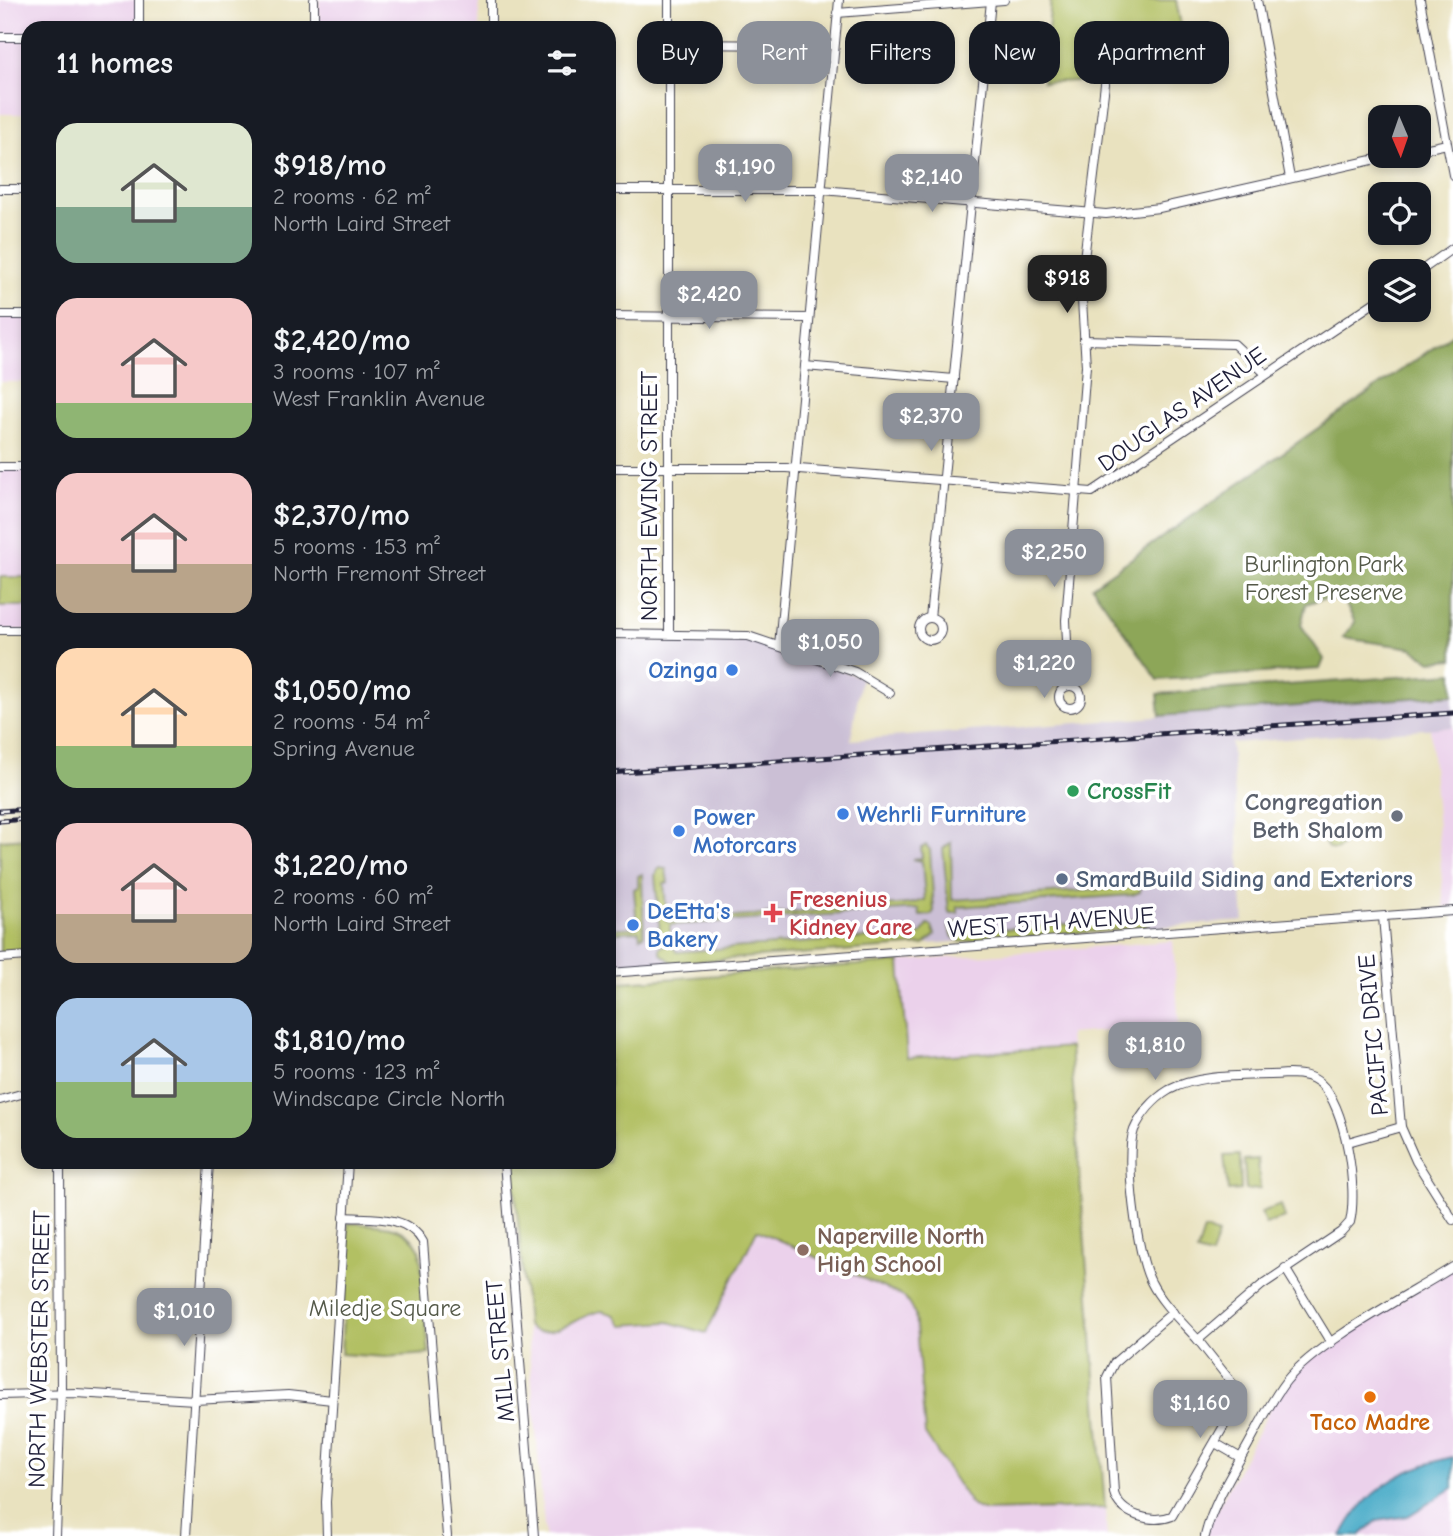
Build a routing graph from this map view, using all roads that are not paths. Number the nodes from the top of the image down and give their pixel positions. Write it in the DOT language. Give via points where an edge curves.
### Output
graph roads {
  1 [pos="139,0"];
  2 [pos="314,0"];
  3 [pos="491,0"];
  4 [pos="668,0"];
  5 [pos="839,0"];
  6 [pos="1004,0"];
  7 [pos="1257,0"];
  8 [pos="1420,0"];
  9 [pos="991,1"];
  10 [pos="837,13"];
  11 [pos="139,21"];
  12 [pos="314,21"];
  13 [pos="491,21"];
  14 [pos="668,21"];
  15 [pos="0,37"];
  16 [pos="21,37"];
  17 [pos="723,44"];
  18 [pos="834,45"];
  19 [pos="668,84"];
  20 [pos="1105,84"];
  21 [pos="1447,144"];
  22 [pos="1432,147"];
  23 [pos="1368,161"];
  24 [pos="1453,175"];
  25 [pos="1290,178"];
  26 [pos="0,189"];
  27 [pos="668,189"];
  28 [pos="21,190"];
  29 [pos="616,190"];
  30 [pos="822,190"];
  31 [pos="972,204"];
  32 [pos="1089,214"];
  33 [pos="1453,248"];
  34 [pos="1431,264"];
  35 [pos="1368,307"];
  36 [pos="0,315"];
  37 [pos="21,315"];
  38 [pos="616,316"];
  39 [pos="668,316"];
  40 [pos="809,318"];
  41 [pos="1084,340"];
  42 [pos="805,366"];
  43 [pos="1266,374"];
  44 [pos="954,379"];
  45 [pos="0,467"];
  46 [pos="21,467"];
  47 [pos="616,468"];
  48 [pos="668,468"];
  49 [pos="794,468"];
  50 [pos="943,481"];
  51 [pos="1076,493"];
  52 [pos="930,618"];
  53 [pos="0,629"];
  54 [pos="21,630"];
  55 [pos="616,634"];
  56 [pos="669,634"];
  57 [pos="779,646"];
  58 [pos="1069,685"];
  59 [pos="890,693"];
  60 [pos="1453,911"];
  61 [pos="1382,916"];
  62 [pos="21,956"];
  63 [pos="0,958"];
  64 [pos="616,972"];
  65 [pos="21,1094"];
  66 [pos="0,1100"];
  67 [pos="1401,1127"];
  68 [pos="1348,1142"];
  69 [pos="60,1169"];
  70 [pos="209,1169"];
  71 [pos="347,1169"];
  72 [pos="505,1169"];
  73 [pos="344,1217"];
  74 [pos="1453,1220"];
  75 [pos="1453,1267"];
  76 [pos="1285,1268"];
  77 [pos="1173,1312"];
  78 [pos="1198,1340"];
  79 [pos="1331,1343"];
  80 [pos="61,1393"];
  81 [pos="0,1395"];
  82 [pos="195,1400"];
  83 [pos="332,1400"];
  84 [pos="1215,1443"];
  85 [pos="1241,1458"];
  86 [pos="56,1536"];
  87 [pos="186,1536"];
  88 [pos="327,1536"];
  89 [pos="447,1536"];
  90 [pos="534,1536"];
  91 [pos="1205,1536"];
  1 -- 11 [label="street"];
  2 -- 12 [label="street"];
  3 -- 13 [label="street"];
  4 -- 14 [label="street, NORTH EWING STREET"];
  5 -- 10 [label="street"];
  6 -- 9 [label="street"];
  7 -- 25 [label="street"];
  8 -- 21 [label="street"];
  9 -- 10 [label="street"];
  9 -- 31 [label="street"];
  10 -- 18 [label="street"];
  15 -- 16 [label="street"];
  17 -- 18 [label="street"];
  18 -- 30 [label="street"];
  19 -- 27 [label="street, NORTH EWING STREET"];
  20 -- 32 [label="street"];
  21 -- 22 [label="street"];
  21 -- 24 [label="street"];
  23 -- 25 [label="street"];
  25 -- 32 [label="street" via="1159,208"];
  26 -- 28 [label="street"];
  27 -- 29 [label="street"];
  27 -- 30 [label="street"];
  27 -- 39 [label="street, NORTH EWING STREET"];
  30 -- 31 [label="street"];
  30 -- 40 [label="street"];
  31 -- 32 [label="street"];
  31 -- 44 [label="street"];
  32 -- 41 [label="street" via="1081,284"];
  33 -- 34 [label="street"];
  35 -- 43 [label="street, DOUGLAS AVENUE"];
  36 -- 37 [label="street"];
  38 -- 39 [label="street"];
  39 -- 40 [label="street"];
  39 -- 48 [label="street, NORTH EWING STREET"];
  40 -- 42 [label="street"];
  41 -- 43 [label="street" via="1234,344"];
  41 -- 51 [label="street" via="1084,419"];
  42 -- 44 [label="street"];
  42 -- 49 [label="street"];
  43 -- 51 [label="street, DOUGLAS AVENUE" via="1103,488"];
  44 -- 50 [label="street"];
  45 -- 46 [label="street"];
  47 -- 48 [label="street, DOUGLAS AVENUE"];
  48 -- 49 [label="street, DOUGLAS AVENUE"];
  48 -- 56 [label="street, NORTH EWING STREET"];
  49 -- 50 [label="street, DOUGLAS AVENUE"];
  49 -- 57 [label="street"];
  50 -- 51 [label="street, DOUGLAS AVENUE"];
  50 -- 52 [label="street"];
  51 -- 58 [label="street" via="1066,620"];
  53 -- 54 [label="street"];
  55 -- 56 [label="street"];
  56 -- 57 [label="street" via="748,636"];
  57 -- 59 [label="street" via="855,672"];
  60 -- 61 [label="street, WEST 5TH AVENUE"];
  61 -- 64 [label="street, WEST 5TH AVENUE"];
  61 -- 67 [label="street, PACIFIC DRIVE"];
  62 -- 63 [label="street"];
  65 -- 66 [label="street"];
  67 -- 68 [label="street"];
  67 -- 74 [label="street, PACIFIC DRIVE" via="1416,1161"];
  68 -- 76 [label="street" via="1350,1222"];
  68 -- 77 [label="street" via="1324,1087 1306,1076 1195,1081 1154,1101 1139,1121 1132,1142 1135,1212 1150,1281"];
  69 -- 80 [label="street, NORTH WEBSTER STREET"];
  70 -- 82 [label="street"];
  71 -- 73 [label="street"];
  72 -- 90 [label="street, MILL STREET"];
  73 -- 83 [label="street"];
  73 -- 89 [label="street" via="399,1222 415,1231 424,1246"];
  75 -- 79 [label="street"];
  76 -- 78 [label="street"];
  76 -- 79 [label="street"];
  77 -- 78 [label="street"];
  77 -- 84 [label="street" via="1109,1370 1106,1393 1118,1504 1128,1513 1160,1519 1172,1516"];
  78 -- 84 [label="street" via="1238,1394"];
  79 -- 85 [label="street" via="1287,1380"];
  80 -- 81 [label="street"];
  80 -- 82 [label="street"];
  80 -- 86 [label="street, NORTH WEBSTER STREET"];
  82 -- 83 [label="street" via="288,1395"];
  82 -- 87 [label="street"];
  83 -- 88 [label="street"];
  84 -- 85 [label="street"];
  85 -- 91 [label="street" via="1213,1510"];
}
